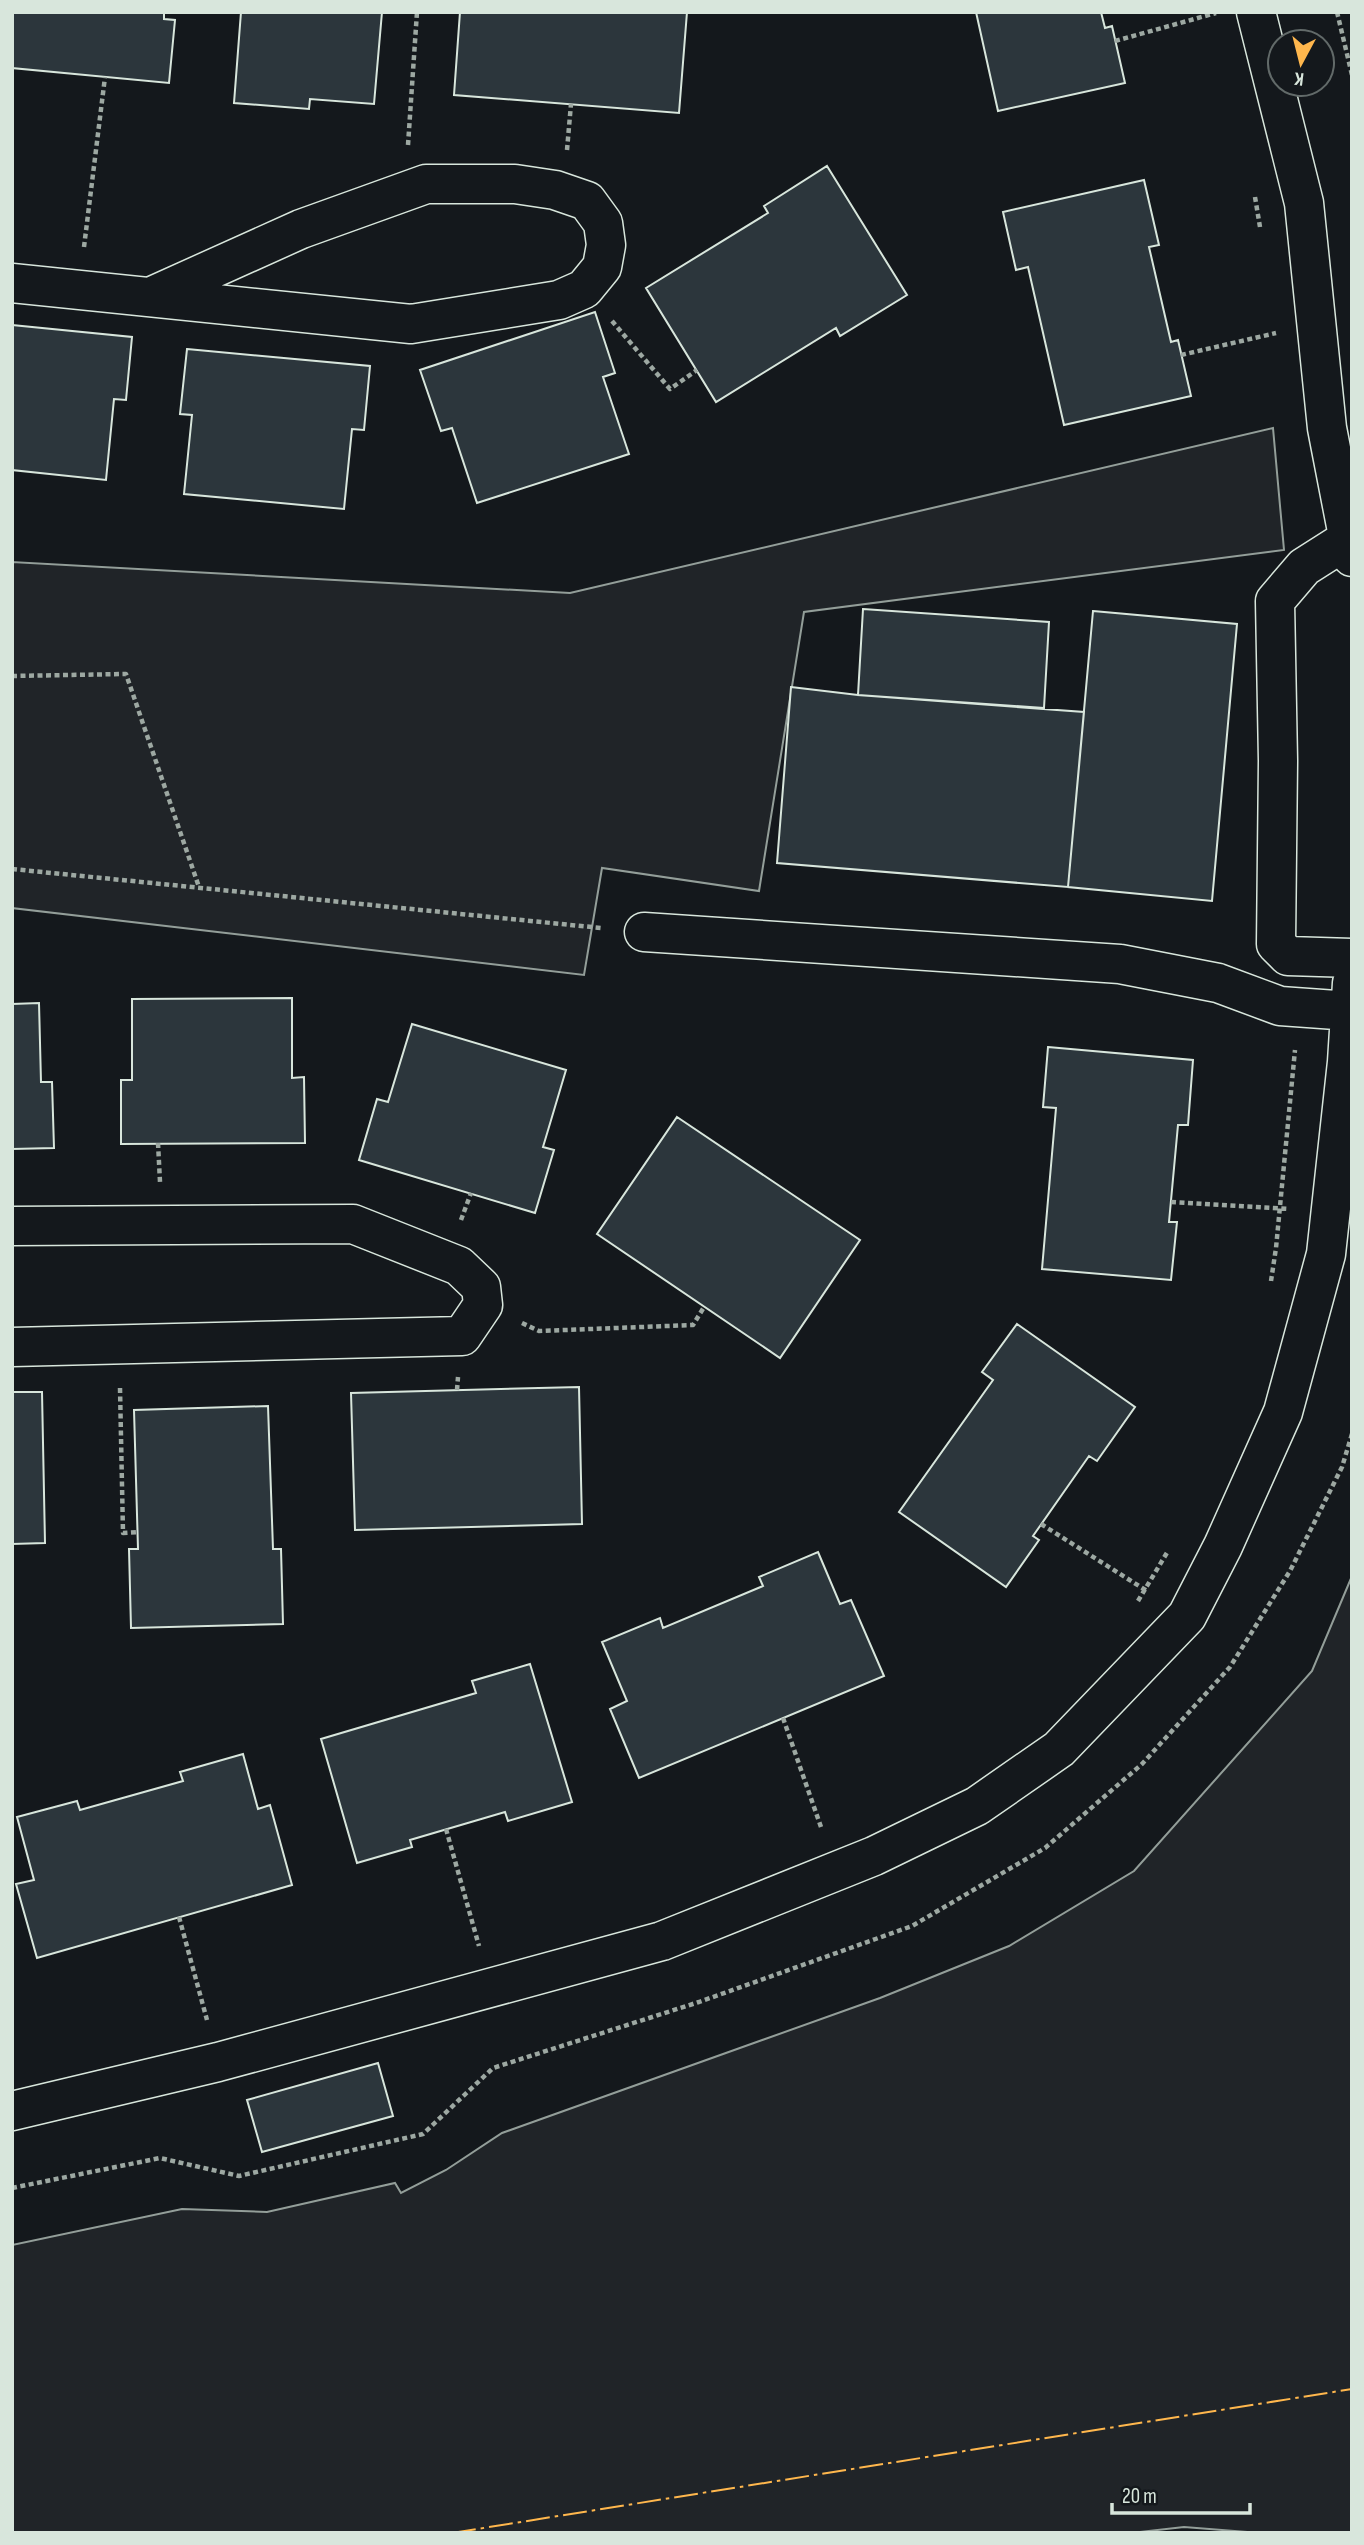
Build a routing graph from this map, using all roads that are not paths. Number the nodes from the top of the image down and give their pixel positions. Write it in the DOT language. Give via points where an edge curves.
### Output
graph roads {
  1 [pos="1256,12"];
  2 [pos="12,283"];
  3 [pos="150,297"];
  4 [pos="1350,548"];
  5 [pos="644,932"];
  6 [pos="1352,958"];
  7 [pos="1351,997"];
  8 [pos="12,1226"];
  9 [pos="12,1348"];
  10 [pos="12,2111"];
  1 -- 4 [label="street" via="1304,203 1327,429"];
  2 -- 3 [label="street"];
  3 -- 3 [label="street" via="411,324 559,300 584,289 602,267 603,223 587,201 555,190 515,184 426,184 301,229"];
  4 -- 6 [label="street" via="1304,567 1275,601 1276,944 1288,956"];
  5 -- 7 [label="street" via="1120,964 1218,982 1280,1006"];
  7 -- 10 [label="street" via="1326,1254 1283,1412 1187,1616 1059,1749 978,1806 873,1856 662,1941 218,2062"];
  8 -- 9 [label="street" via="353,1224 459,1266 481,1287 483,1305 462,1336"];
}
